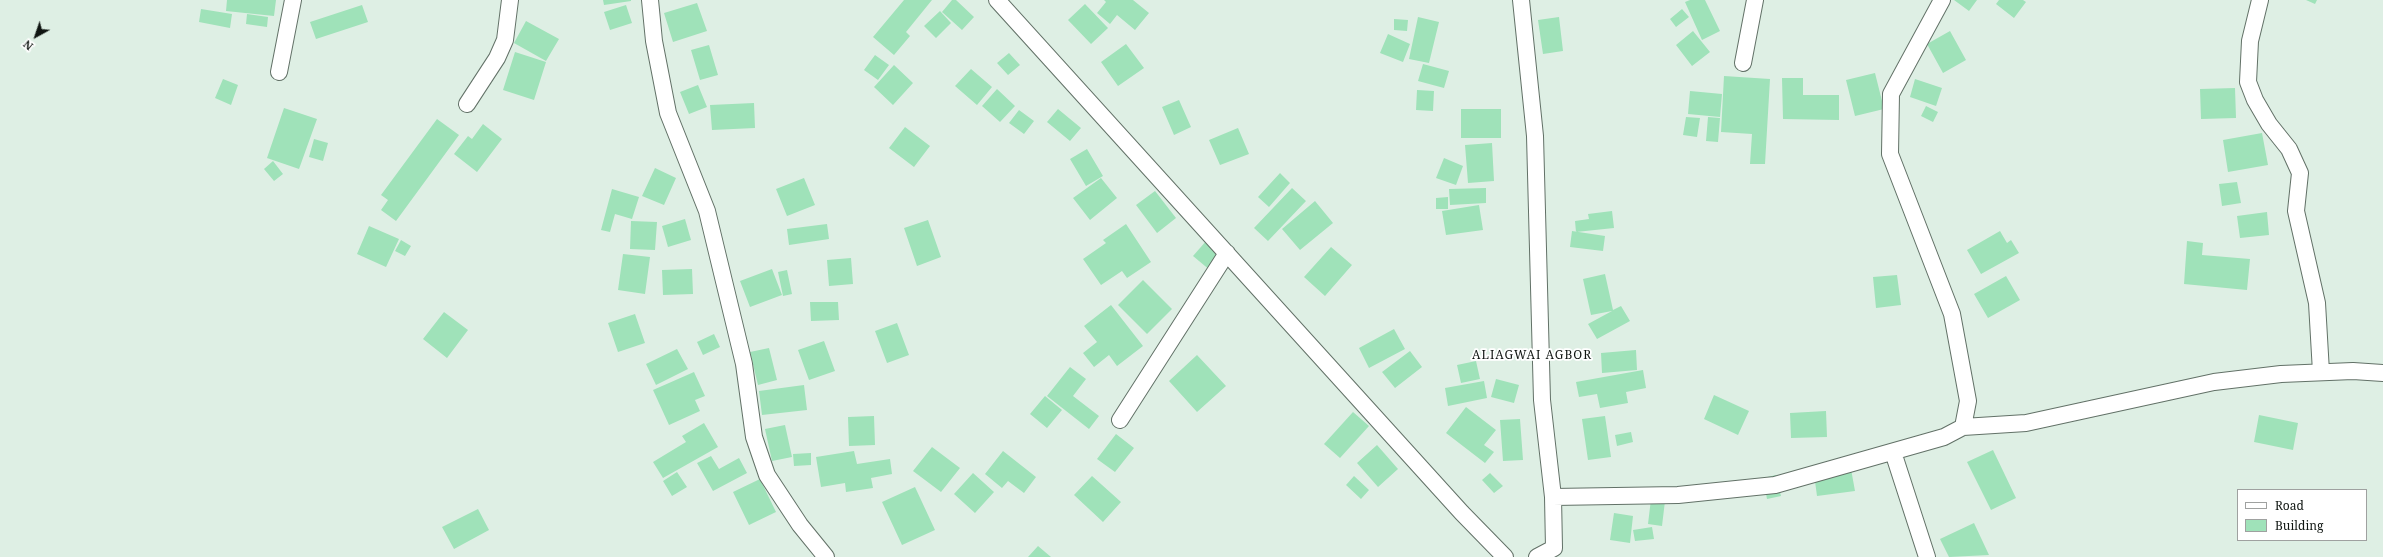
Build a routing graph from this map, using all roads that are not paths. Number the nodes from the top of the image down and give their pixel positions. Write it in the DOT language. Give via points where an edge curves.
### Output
graph roads {
  1 [pos="293,0"];
  2 [pos="510,0"];
  3 [pos="650,0"];
  4 [pos="997,0"];
  5 [pos="1521,0"];
  6 [pos="1755,0"];
  7 [pos="1942,0"];
  8 [pos="2260,0"];
  9 [pos="1743,63"];
  10 [pos="279,72"];
  11 [pos="467,104"];
  12 [pos="1227,253"];
  13 [pos="2321,372"];
  14 [pos="2383,374"];
  15 [pos="1120,420"];
  16 [pos="1963,427"];
  17 [pos="1893,452"];
  18 [pos="1553,496"];
  19 [pos="826,557"];
  20 [pos="1505,557"];
  21 [pos="1537,557"];
  22 [pos="1927,557"];
  1 -- 10 [label="street"];
  2 -- 11 [label="street" via="505,40 497,58"];
  3 -- 19 [label="street" via="654,42 668,113 707,211 744,364 754,437 767,475 800,525"];
  4 -- 12 [label="street"];
  5 -- 18 [label="street" via="1535,136 1542,400"];
  6 -- 9 [label="street"];
  7 -- 16 [label="street" via="1891,94 1890,154 1952,314 1968,401"];
  8 -- 13 [label="street" via="2250,41 2248,82 2255,100 2269,124 2289,149 2300,173 2296,211 2317,303"];
  12 -- 15 [label="street"];
  12 -- 20 [label="street"];
  13 -- 14 [label="street" via="2353,371"];
  13 -- 16 [label="street" via="2214,382 2026,423"];
  16 -- 17 [label="street" via="1944,437"];
  17 -- 18 [label="street" via="1775,485 1678,494"];
  17 -- 22 [label="street"];
  18 -- 21 [label="street" via="1554,548"];
}
